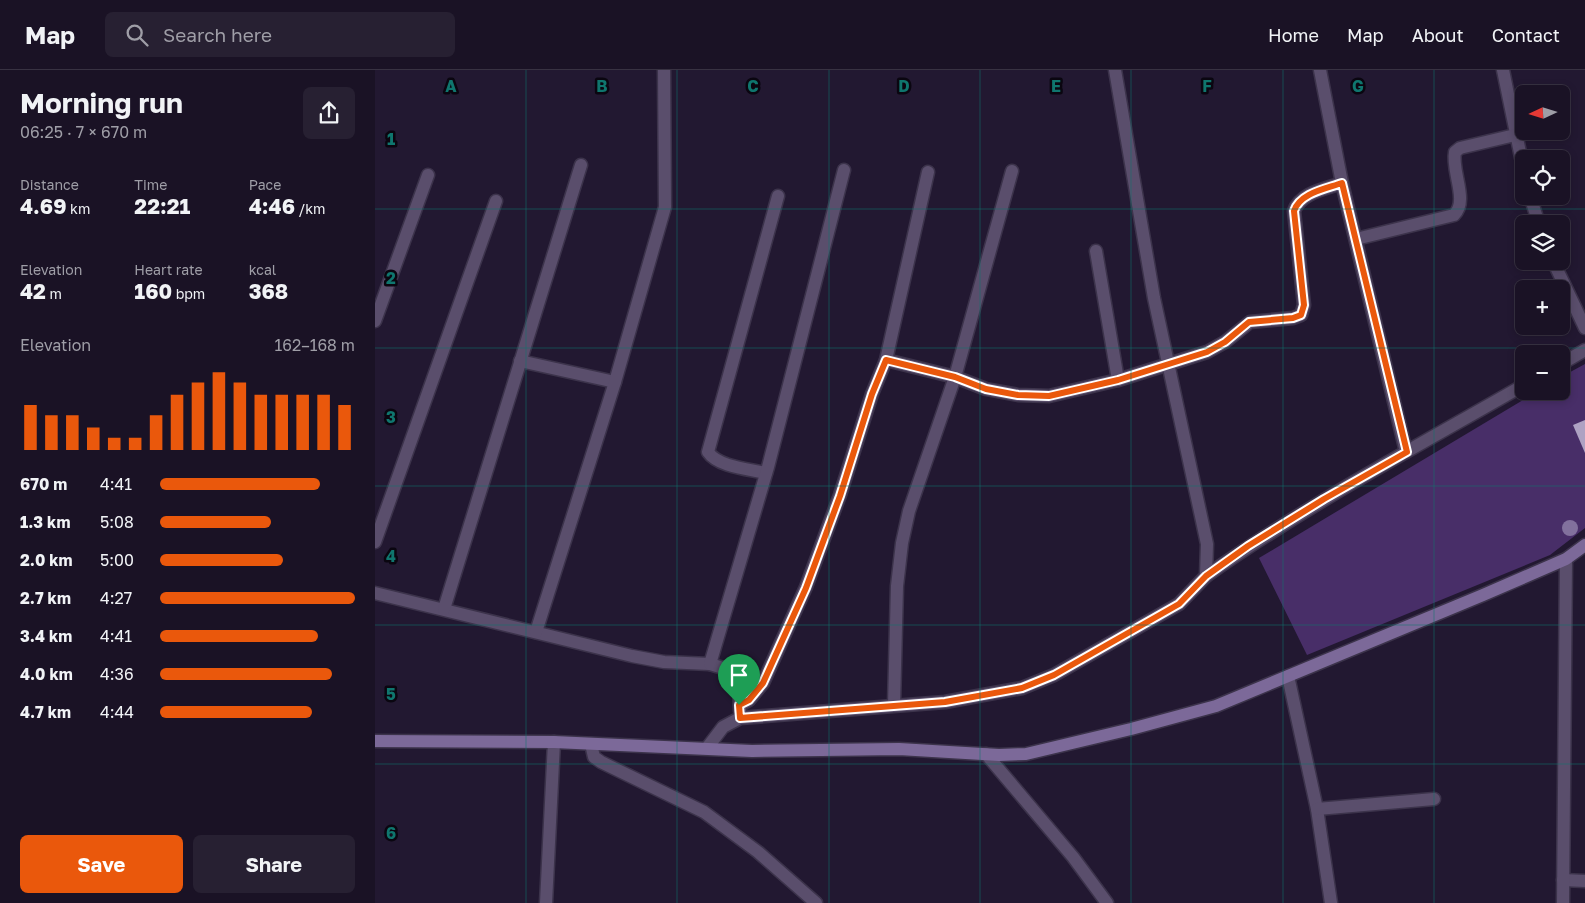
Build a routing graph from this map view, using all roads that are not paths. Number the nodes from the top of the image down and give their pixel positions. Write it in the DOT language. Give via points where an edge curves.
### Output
graph roads {
  1 [pos="664,70"];
  2 [pos="1115,70"];
  3 [pos="1320,70"];
  4 [pos="1503,70"];
  5 [pos="1515,135"];
  6 [pos="581,165"];
  7 [pos="844,170"];
  8 [pos="1012,171"];
  9 [pos="928,172"];
  10 [pos="428,175"];
  11 [pos="1342,183"];
  12 [pos="778,196"];
  13 [pos="495,201"];
  14 [pos="1356,239"];
  15 [pos="1096,251"];
  16 [pos="1557,270"];
  17 [pos="375,321"];
  18 [pos="1585,328"];
  19 [pos="1585,350"];
  20 [pos="1570,359"];
  21 [pos="886,360"];
  22 [pos="520,361"];
  23 [pos="1167,364"];
  24 [pos="955,377"];
  25 [pos="1118,380"];
  26 [pos="615,382"];
  27 [pos="1515,391"];
  28 [pos="1407,452"];
  29 [pos="766,473"];
  30 [pos="375,542"];
  31 [pos="1585,544"];
  32 [pos="1566,559"];
  33 [pos="1206,576"];
  34 [pos="375,593"];
  35 [pos="444,609"];
  36 [pos="536,632"];
  37 [pos="710,664"];
  38 [pos="1288,676"];
  39 [pos="739,705"];
  40 [pos="894,705"];
  41 [pos="740,718"];
  42 [pos="375,740"];
  43 [pos="554,742"];
  44 [pos="591,744"];
  45 [pos="707,748"];
  46 [pos="986,754"];
  47 [pos="1434,799"];
  48 [pos="1317,809"];
  49 [pos="1563,880"];
  50 [pos="1585,881"];
  51 [pos="546,903"];
  52 [pos="816,903"];
  53 [pos="1107,903"];
  54 [pos="1331,903"];
  55 [pos="1563,903"];
  1 -- 26 [label="street" via="665,207"];
  2 -- 23 [label="street"];
  3 -- 11 [label="street"];
  4 -- 5 [label="street"];
  5 -- 14 [label="street" via="1455,152 1454,169 1461,200 1454,215"];
  6 -- 22 [label="street"];
  7 -- 29 [label="street"];
  8 -- 24 [label="street"];
  9 -- 21 [label="street"];
  10 -- 17 [label="street"];
  11 -- 14 [label="street"];
  11 -- 23 [label="street" via="1306,196 1297,202 1294,211 1304,305 1301,315 1249,322 1218,347"];
  12 -- 29 [label="street" via="708,452 725,463"];
  13 -- 30 [label="street"];
  14 -- 28 [label="street"];
  15 -- 25 [label="street"];
  16 -- 18 [label="street"];
  19 -- 20 [label="street"];
  21 -- 24 [label="street"];
  21 -- 39 [label="street" via="806,588 763,683 749,700"];
  22 -- 26 [label="street"];
  22 -- 35 [label="street"];
  23 -- 25 [label="street"];
  23 -- 33 [label="street" via="1207,544"];
  24 -- 25 [label="street" via="986,389 1049,396"];
  24 -- 40 [label="street" via="909,511 902,543 897,586"];
  26 -- 36 [label="street"];
  27 -- 28 [label="street"];
  28 -- 33 [label="street" via="1324,499"];
  29 -- 37 [label="street"];
  31 -- 32 [label="street"];
  32 -- 38 [label="street"];
  32 -- 49 [label="street"];
  33 -- 40 [label="street" via="1179,604 1054,675 993,695"];
  34 -- 35 [label="street"];
  35 -- 36 [label="street"];
  36 -- 37 [label="street" via="664,662"];
  37 -- 39 [label="street" via="732,673 739,687"];
  38 -- 46 [label="street" via="1217,706 1131,730 1026,754"];
  38 -- 48 [label="street"];
  39 -- 41 [label="street"];
  40 -- 41 [label="street"];
  41 -- 45 [label="street" via="723,727"];
  42 -- 43 [label="street"];
  43 -- 44 [label="street"];
  43 -- 51 [label="street"];
  44 -- 45 [label="street"];
  44 -- 52 [label="street" via="594,756 601,762 704,812"];
  45 -- 46 [label="street" via="752,751 899,749"];
  46 -- 53 [label="street" via="1073,857"];
  47 -- 48 [label="street"];
  48 -- 54 [label="street"];
  49 -- 50 [label="street"];
  49 -- 55 [label="street"];
}
